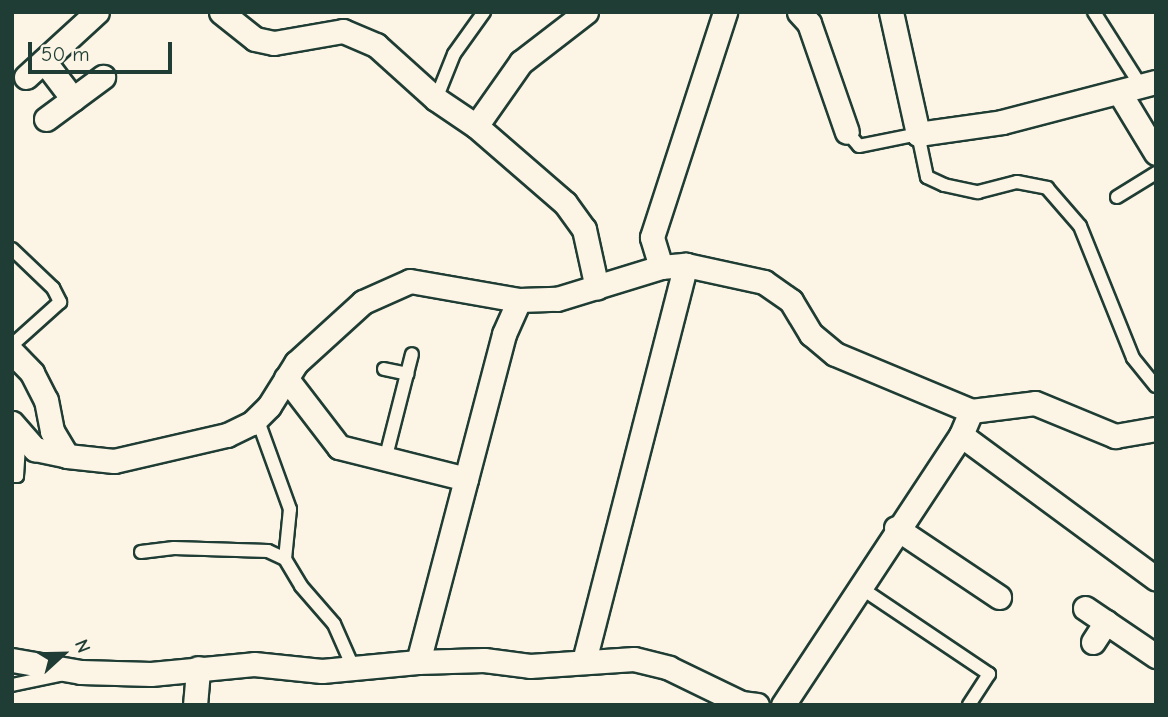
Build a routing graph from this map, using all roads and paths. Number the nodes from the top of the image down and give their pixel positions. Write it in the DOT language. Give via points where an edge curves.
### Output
graph roads {
  1 [pos="97,12"];
  2 [pos="221,12"];
  3 [pos="484,12"];
  4 [pos="586,12"];
  5 [pos="725,12"];
  6 [pos="799,12"];
  7 [pos="891,12"];
  8 [pos="1094,12"];
  9 [pos="44,61"];
  10 [pos="103,76"];
  11 [pos="26,78"];
  12 [pos="1138,87"];
  13 [pos="73,99"];
  14 [pos="436,99"];
  15 [pos="46,118"];
  16 [pos="476,126"];
  17 [pos="847,132"];
  18 [pos="918,134"];
  19 [pos="1156,153"];
  20 [pos="1156,173"];
  21 [pos="1117,197"];
  22 [pos="12,249"];
  23 [pos="686,265"];
  24 [pos="661,267"];
  25 [pos="597,288"];
  26 [pos="519,300"];
  27 [pos="12,345"];
  28 [pos="12,352"];
  29 [pos="412,354"];
  30 [pos="384,369"];
  31 [pos="407,374"];
  32 [pos="286,377"];
  33 [pos="1156,386"];
  34 [pos="971,411"];
  35 [pos="257,418"];
  36 [pos="16,427"];
  37 [pos="1156,429"];
  38 [pos="961,435"];
  39 [pos="67,456"];
  40 [pos="385,460"];
  41 [pos="12,476"];
  42 [pos="466,479"];
  43 [pos="896,528"];
  44 [pos="141,552"];
  45 [pos="285,559"];
  46 [pos="1156,579"];
  47 [pos="858,586"];
  48 [pos="999,597"];
  49 [pos="1085,608"];
  50 [pos="1106,622"];
  51 [pos="1093,642"];
  52 [pos="1156,656"];
  53 [pos="12,660"];
  54 [pos="584,661"];
  55 [pos="418,662"];
  56 [pos="353,667"];
  57 [pos="198,668"];
  58 [pos="81,671"];
  59 [pos="12,685"];
  60 [pos="195,705"];
  61 [pos="757,705"];
  62 [pos="783,705"];
  63 [pos="969,705"];
  1 -- 9 [label="street"];
  2 -- 14 [label="street" via="255,39 274,43 343,31 376,45"];
  3 -- 14 [label="lane" via="454,54"];
  4 -- 16 [label="street" via="520,62"];
  5 -- 24 [label="street" via="652,237"];
  6 -- 17 [label="street" via="809,23"];
  7 -- 18 [label="street"];
  8 -- 12 [label="lane"];
  9 -- 11 [label="street"];
  9 -- 13 [label="street"];
  10 -- 13 [label="street"];
  12 -- 18 [label="street" via="1002,122"];
  12 -- 19 [label="street"];
  13 -- 15 [label="street"];
  14 -- 16 [label="street"];
  16 -- 25 [label="street" via="565,203 584,229"];
  17 -- 18 [label="lane" via="859,146"];
  18 -- 33 [label="lane" via="927,177 944,186 978,192 1017,182 1048,187 1065,204 1096,258 1133,358"];
  20 -- 21 [label="lane"];
  22 -- 27 [label="lane" via="53,288 60,302"];
  23 -- 24 [label="street"];
  23 -- 34 [label="street" via="764,282 791,301 811,334 835,354"];
  23 -- 54 [label="street"];
  24 -- 25 [label="street"];
  25 -- 26 [label="street" via="566,297"];
  26 -- 32 [label="street" via="410,281 363,302"];
  26 -- 42 [label="street" via="504,334"];
  28 -- 39 [label="street" via="32,373 46,400 52,431"];
  29 -- 31 [label="lane"];
  30 -- 31 [label="lane"];
  31 -- 40 [label="lane"];
  32 -- 35 [label="street"];
  32 -- 40 [label="street" via="339,447"];
  34 -- 37 [label="street" via="1035,403 1115,436"];
  34 -- 38 [label="street"];
  35 -- 39 [label="street" via="227,435 114,461"];
  35 -- 45 [label="lane" via="290,509"];
  36 -- 39 [label="street" via="35,449"];
  36 -- 41 [label="lane" via="17,476"];
  38 -- 43 [label="street"];
  38 -- 46 [label="street"];
  40 -- 42 [label="street"];
  42 -- 55 [label="street"];
  43 -- 47 [label="street"];
  43 -- 48 [label="street"];
  44 -- 45 [label="lane" via="174,548 268,551"];
  45 -- 56 [label="lane" via="334,624"];
  47 -- 62 [label="street"];
  47 -- 63 [label="lane" via="989,674"];
  49 -- 50 [label="street"];
  50 -- 51 [label="street"];
  50 -- 52 [label="street"];
  53 -- 58 [label="street"];
  54 -- 55 [label="street" via="530,666 484,660"];
  54 -- 61 [label="street" via="635,659 669,668 741,704"];
  55 -- 56 [label="street"];
  56 -- 57 [label="street" via="322,671 254,664"];
  57 -- 58 [label="street" via="150,674"];
  57 -- 60 [label="street"];
  58 -- 59 [label="lane"];
}
